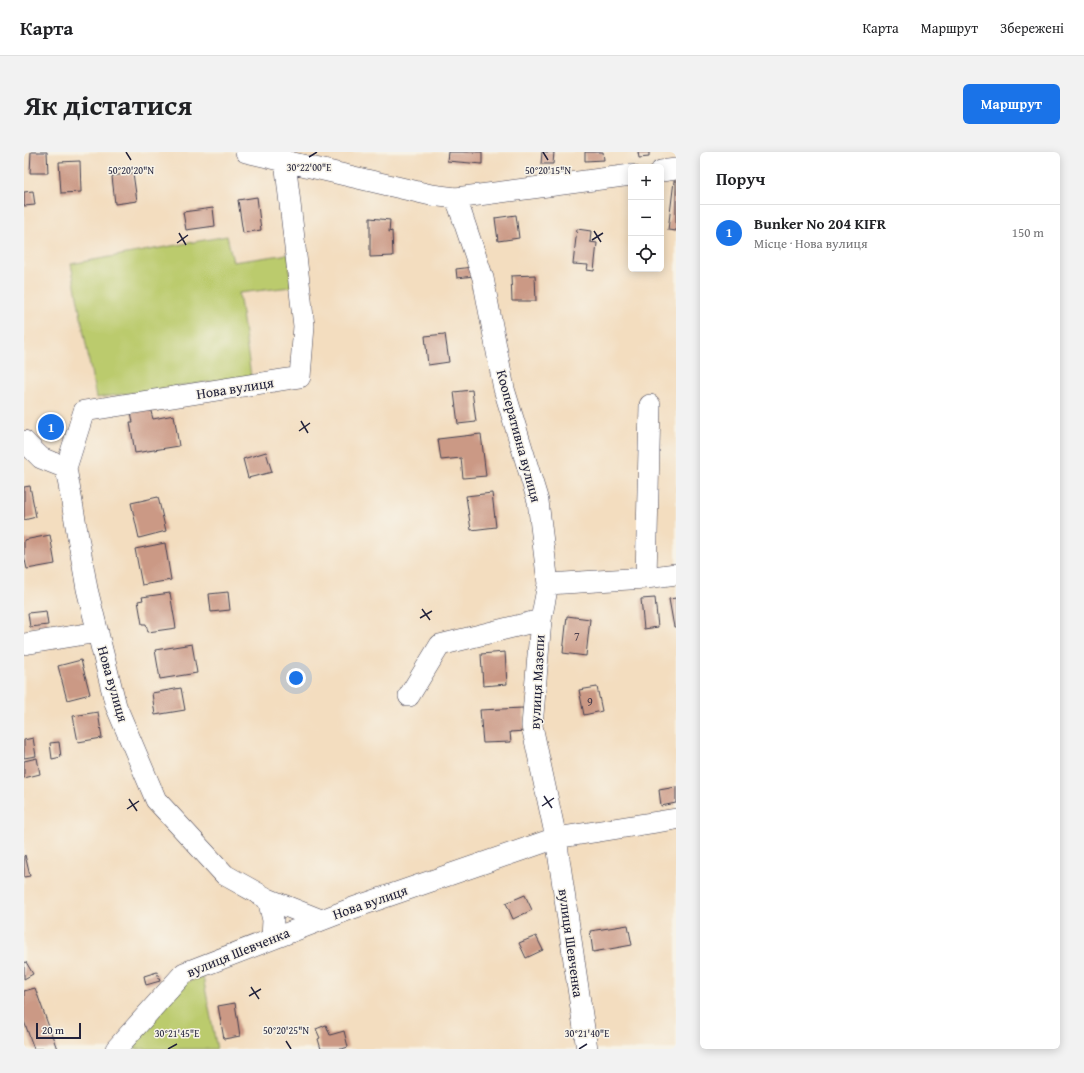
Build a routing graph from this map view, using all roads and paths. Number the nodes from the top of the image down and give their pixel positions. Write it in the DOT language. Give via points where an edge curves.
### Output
graph roads {
  1 [pos="246,152"];
  2 [pos="285,160"];
  3 [pos="320,160"];
  4 [pos="676,169"];
  5 [pos="664,171"];
  6 [pos="628,175"];
  7 [pos="456,198"];
  8 [pos="650,405"];
  9 [pos="24,441"];
  10 [pos="66,468"];
  11 [pos="676,574"];
  12 [pos="646,578"];
  13 [pos="548,584"];
  14 [pos="541,620"];
  15 [pos="98,632"];
  16 [pos="24,644"];
  17 [pos="409,696"];
  18 [pos="676,819"];
  19 [pos="556,838"];
  20 [pos="268,899"];
  21 [pos="321,920"];
  22 [pos="272,938"];
  23 [pos="116,1049"];
  24 [pos="587,1049"];
  1 -- 2 [label="street"];
  2 -- 3 [label="street"];
  2 -- 10 [label="street, Нова вулиця" via="304,326 300,377 84,411"];
  3 -- 7 [label="street" via="431,195"];
  4 -- 5 [label="street"];
  6 -- 7 [label="street"];
  7 -- 13 [label="street, Кооперативна вулиця" via="484,278 504,388 538,501"];
  8 -- 12 [label="street"];
  9 -- 10 [label="street" via="41,458"];
  10 -- 15 [label="street, Нова вулиця"];
  11 -- 12 [label="street"];
  12 -- 13 [label="street"];
  13 -- 14 [label="street, вулиця Мазепи"];
  14 -- 17 [label="street, вулиця Мазепи" via="440,645"];
  14 -- 19 [label="street, вулиця Мазепи" via="532,726"];
  15 -- 16 [label="street, Нова вулиця"];
  15 -- 20 [label="street, Нова вулиця" via="116,706 156,800 225,875"];
  18 -- 19 [label="street, Нова вулиця"];
  19 -- 21 [label="street, Нова вулиця"];
  19 -- 24 [label="street, вулиця Шевченка"];
  20 -- 21 [label="street, Нова вулиця"];
  20 -- 22 [label="street" via="273,920"];
  21 -- 22 [label="street, вулиця Шевченка"];
  22 -- 23 [label="street, вулиця Шевченка" via="184,973"];
}
